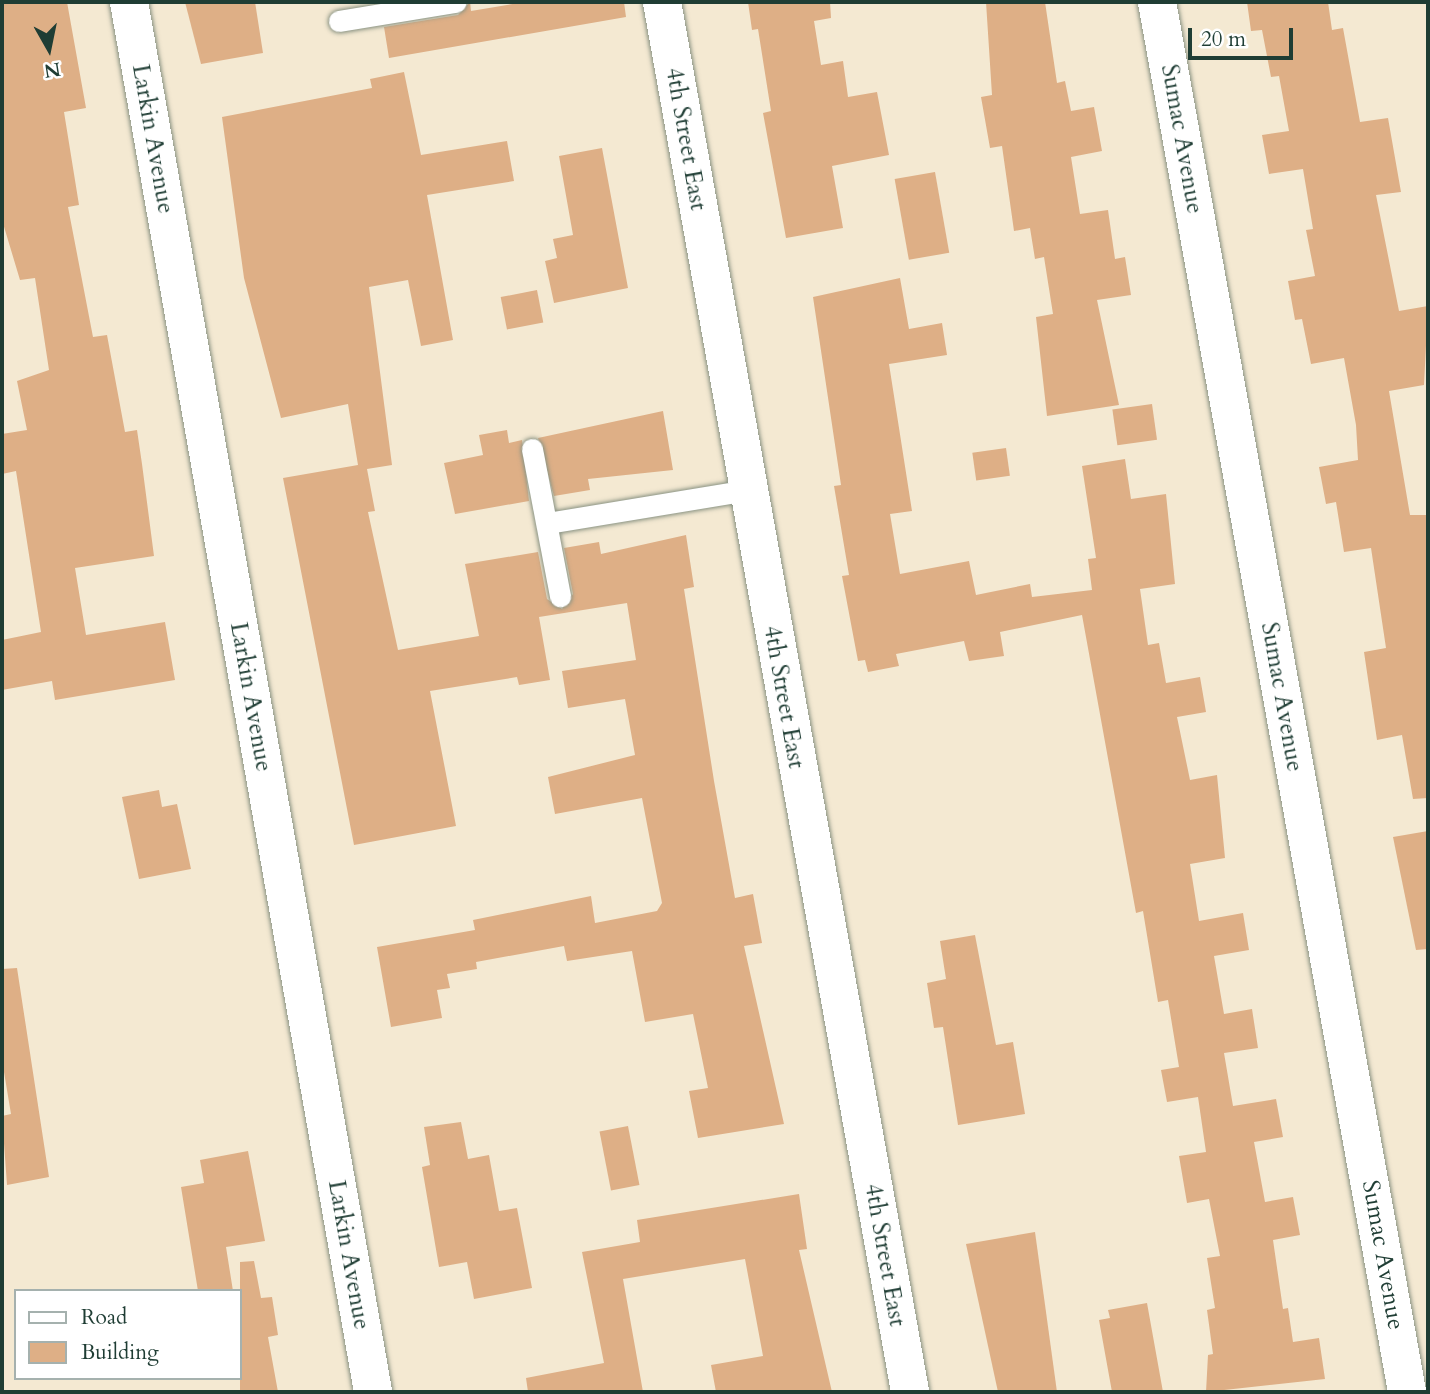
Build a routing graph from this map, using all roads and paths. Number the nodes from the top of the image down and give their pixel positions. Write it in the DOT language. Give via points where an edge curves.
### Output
graph roads {
  1 [pos="129,2"];
  2 [pos="454,2"];
  3 [pos="662,2"];
  4 [pos="1157,2"];
  5 [pos="339,21"];
  6 [pos="532,449"];
  7 [pos="747,490"];
  8 [pos="548,523"];
  9 [pos="560,596"];
  10 [pos="373,1392"];
  11 [pos="910,1392"];
  12 [pos="1407,1392"];
  1 -- 10 [label="street, Larkin Avenue"];
  2 -- 5 [label="lane"];
  3 -- 7 [label="street, 4th Street East"];
  4 -- 12 [label="street, Sumac Avenue"];
  6 -- 8 [label="lane"];
  7 -- 8 [label="lane"];
  7 -- 11 [label="street, 4th Street East"];
  8 -- 9 [label="lane"];
}
